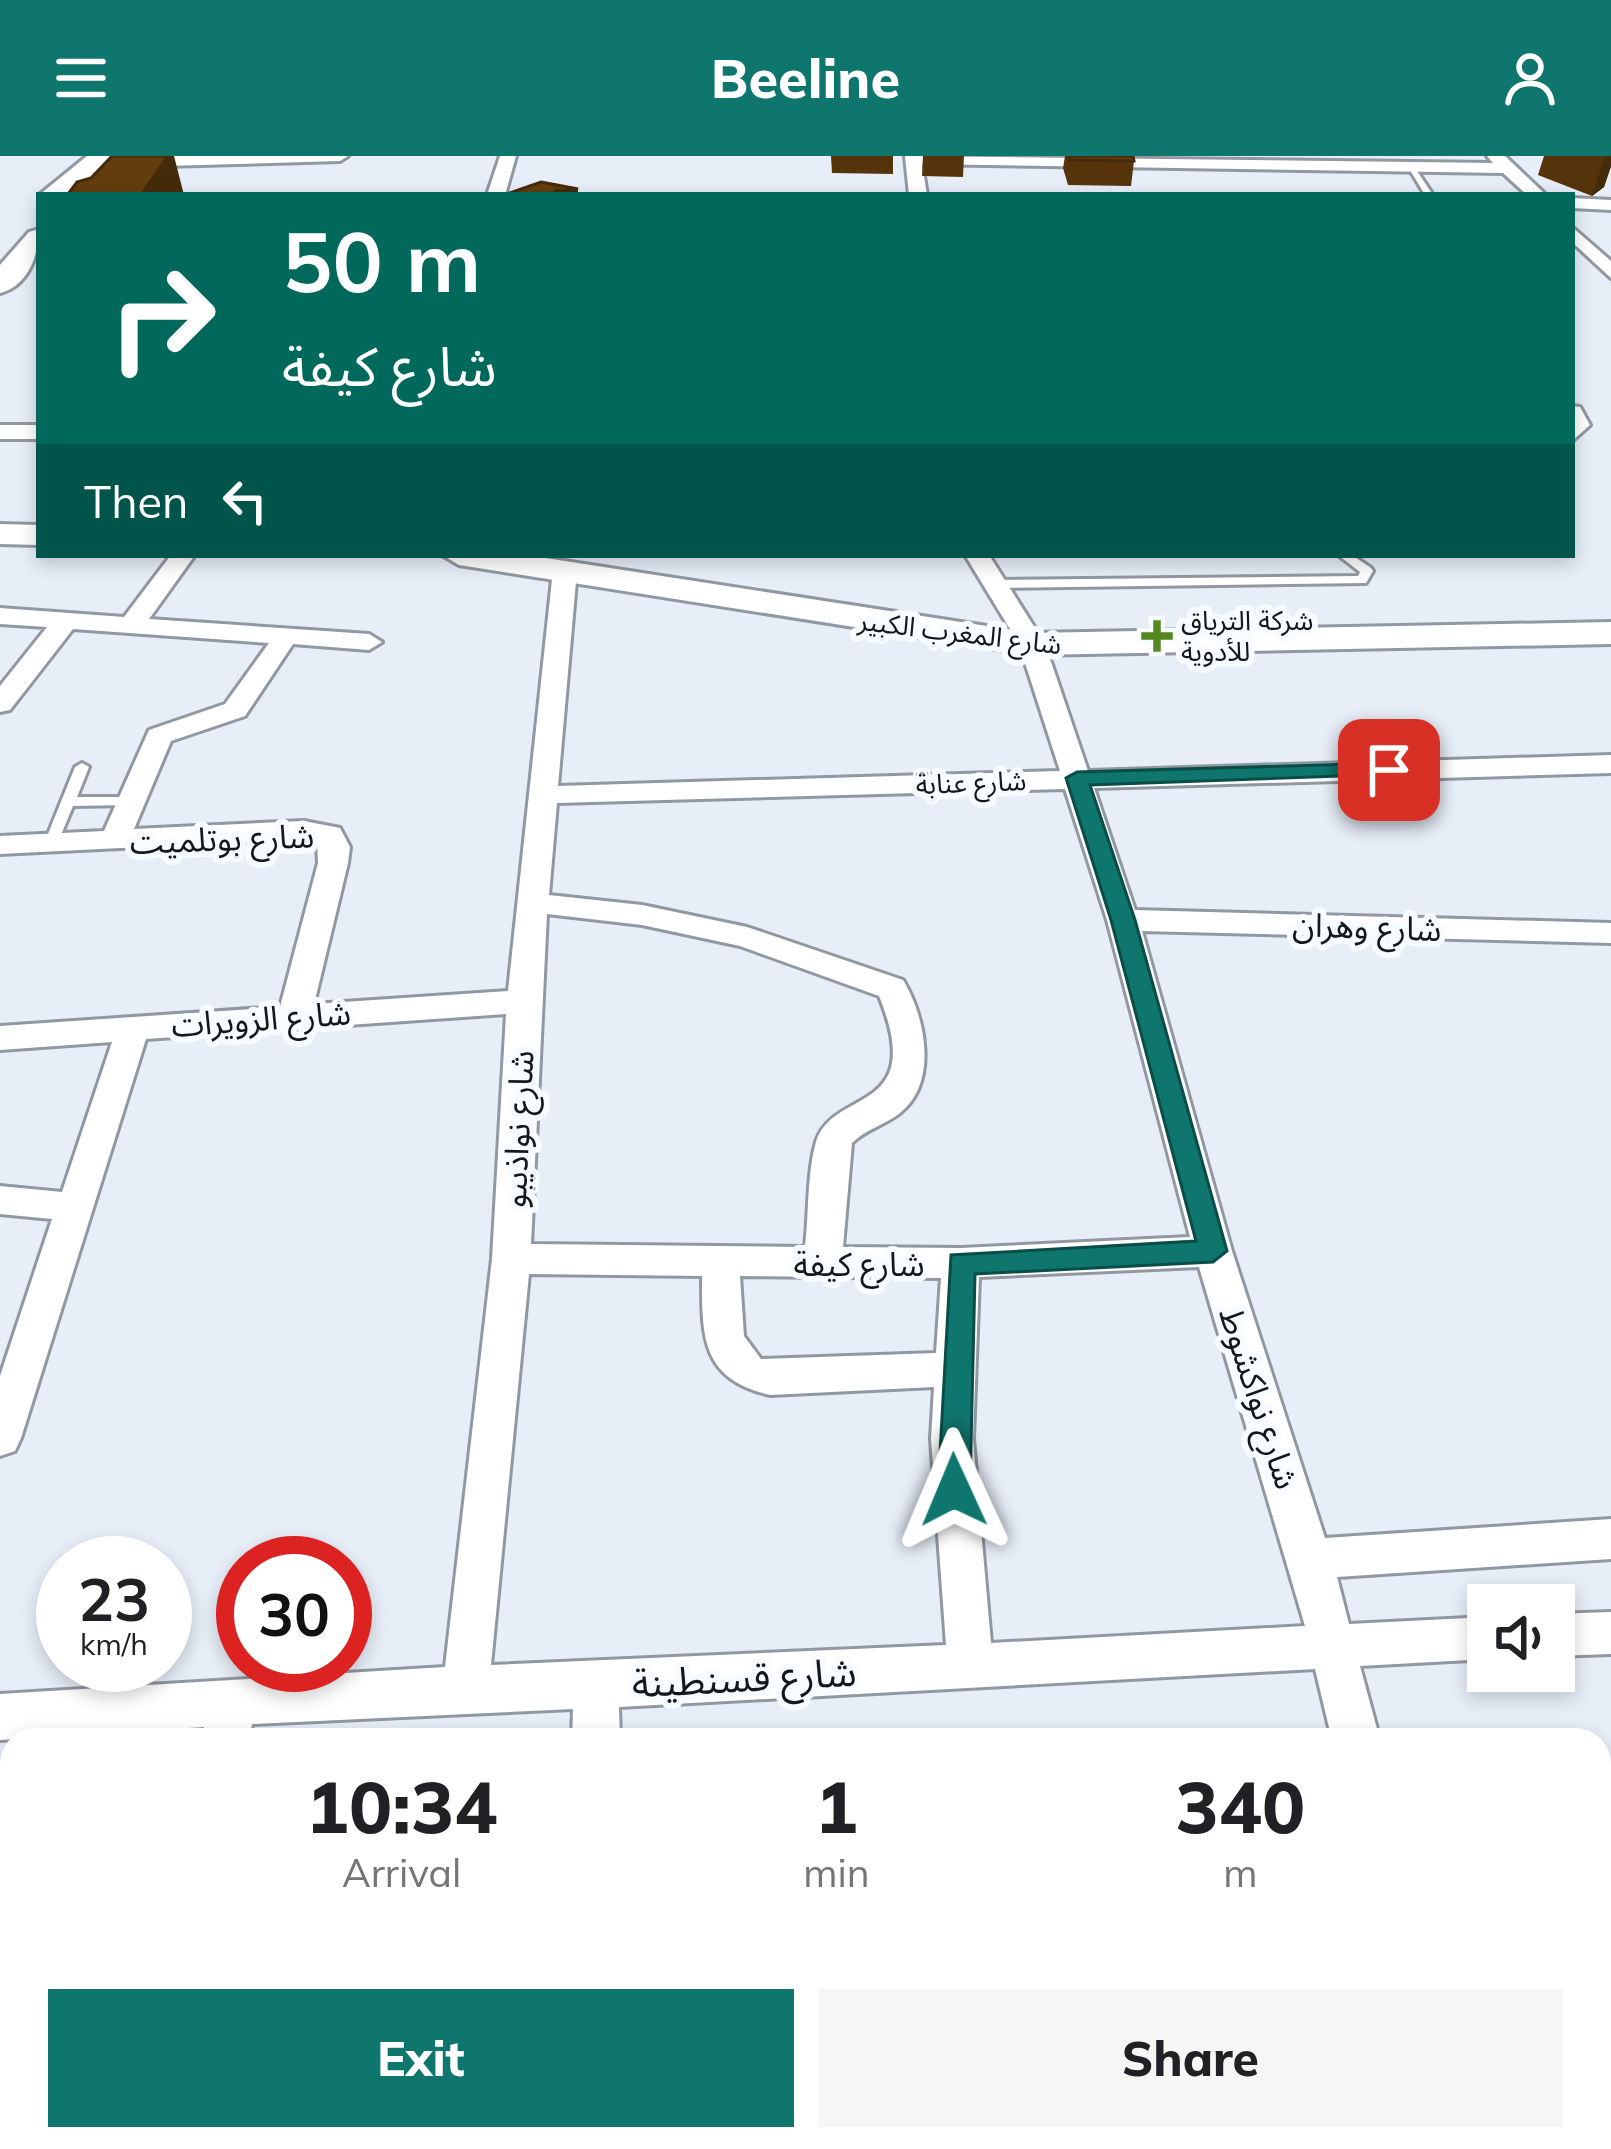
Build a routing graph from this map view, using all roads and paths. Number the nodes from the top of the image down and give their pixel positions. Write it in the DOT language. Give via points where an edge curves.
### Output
graph roads {
  1 [pos="340,156"];
  2 [pos="508,156"];
  3 [pos="913,157"];
  4 [pos="119,158"];
  5 [pos="1041,159"];
  6 [pos="1218,160"];
  7 [pos="1501,162"];
  8 [pos="1410,167"];
  9 [pos="58,192"];
  10 [pos="88,192"];
  11 [pos="497,192"];
  12 [pos="918,192"];
  13 [pos="1427,192"];
  14 [pos="1534,192"];
  15 [pos="1575,203"];
  16 [pos="1611,205"];
  17 [pos="36,210"];
  18 [pos="36,242"];
  19 [pos="0,245"];
  20 [pos="1581,252"];
  21 [pos="1611,272"];
  22 [pos="0,284"];
  23 [pos="0,432"];
  24 [pos="36,432"];
  25 [pos="0,534"];
  26 [pos="36,535"];
  27 [pos="180,558"];
  28 [pos="480,558"];
  29 [pos="978,558"];
  30 [pos="1348,558"];
  31 [pos="565,570"];
  32 [pos="991,584"];
  33 [pos="0,616"];
  34 [pos="67,620"];
  35 [pos="133,623"];
  36 [pos="1611,633"];
  37 [pos="287,635"];
  38 [pos="369,642"];
  39 [pos="1032,644"];
  40 [pos="0,704"];
  41 [pos="1611,764"];
  42 [pos="82,767"];
  43 [pos="1077,778"];
  44 [pos="547,795"];
  45 [pos="129,801"];
  46 [pos="68,802"];
  47 [pos="114,842"];
  48 [pos="51,844"];
  49 [pos="0,845"];
  50 [pos="535,903"];
  51 [pos="1123,920"];
  52 [pos="1611,933"];
  53 [pos="523,1001"];
  54 [pos="295,1014"];
  55 [pos="133,1028"];
  56 [pos="0,1038"];
  57 [pos="0,1200"];
  58 [pos="75,1207"];
  59 [pos="1213,1251"];
  60 [pos="511,1259"];
  61 [pos="823,1262"];
  62 [pos="721,1263"];
  63 [pos="961,1263"];
  64 [pos="954,1369"];
  65 [pos="0,1438"];
  66 [pos="1611,1539"];
  67 [pos="1310,1558"];
  68 [pos="1611,1633"];
  69 [pos="1575,1634"];
  70 [pos="1467,1639"];
  71 [pos="1332,1644"];
  72 [pos="970,1664"];
  73 [pos="596,1686"];
  74 [pos="466,1688"];
  75 [pos="0,1717"];
  76 [pos="229,1720"];
  77 [pos="596,1728"];
  78 [pos="1353,1728"];
  1 -- 4 [label="street"];
  2 -- 11 [label="street"];
  3 -- 5 [label="street"];
  3 -- 12 [label="street"];
  4 -- 9 [label="main road"];
  4 -- 10 [label="main road"];
  5 -- 6 [label="street"];
  6 -- 8 [label="street"];
  7 -- 8 [label="street"];
  7 -- 14 [label="street"];
  8 -- 13 [label="lane"];
  15 -- 16 [label="street"];
  17 -- 19 [label="main road"];
  18 -- 22 [label="main road"];
  20 -- 21 [label="street"];
  23 -- 24 [label="street"];
  25 -- 26 [label="street"];
  27 -- 35 [label="street"];
  28 -- 31 [label="street, شارع المغرب الكبير"];
  29 -- 32 [label="street, شارع نواكشوط"];
  30 -- 32 [label="lane" via="1367,572 1362,580"];
  31 -- 39 [label="street, شارع المغرب الكبير"];
  31 -- 44 [label="street, شارع نواذيبو"];
  32 -- 39 [label="street, شارع نواكشوط"];
  33 -- 34 [label="street"];
  34 -- 35 [label="street"];
  34 -- 40 [label="street"];
  35 -- 37 [label="street"];
  36 -- 39 [label="street, شارع المغرب الكبير"];
  37 -- 38 [label="street"];
  37 -- 45 [label="street" via="235,710 159,736"];
  39 -- 43 [label="street, شارع نواكشوط"];
  41 -- 43 [label="street, شارع عنابة"];
  42 -- 46 [label="lane"];
  43 -- 44 [label="street, شارع عنابة"];
  43 -- 51 [label="street, شارع نواكشوط"];
  44 -- 50 [label="street, شارع نواذيبو"];
  45 -- 46 [label="lane"];
  45 -- 47 [label="street"];
  46 -- 48 [label="lane"];
  47 -- 48 [label="street, شارع بوتلميت"];
  47 -- 54 [label="street, شارع بوتلميت" via="304,830 332,838 333,863"];
  48 -- 49 [label="street, شارع بوتلميت"];
  50 -- 53 [label="street, شارع نواذيبو"];
  50 -- 61 [label="street" via="728,932 891,988 903,1011 902,1084 834,1141"];
  51 -- 52 [label="street, شارع وهران"];
  51 -- 59 [label="street, شارع نواكشوط"];
  53 -- 54 [label="street, شارع الزويرات"];
  53 -- 60 [label="street, شارع نواذيبو"];
  54 -- 55 [label="street, شارع الزويرات"];
  55 -- 56 [label="street, شارع الزويرات"];
  55 -- 58 [label="street"];
  57 -- 58 [label="street"];
  58 -- 65 [label="street"];
  59 -- 63 [label="street, شارع كيفة"];
  59 -- 67 [label="street, شارع نواكشوط"];
  60 -- 62 [label="street, شارع كيفة"];
  60 -- 74 [label="street, شارع نواذيبو"];
  61 -- 62 [label="street, شارع كيفة"];
  61 -- 63 [label="street, شارع كيفة"];
  62 -- 64 [label="street" via="724,1340 741,1373"];
  63 -- 64 [label="street"];
  64 -- 72 [label="street" via="954,1490"];
  66 -- 67 [label="street"];
  67 -- 71 [label="street, شارع نواكشوط"];
  68 -- 69 [label="street"];
  70 -- 71 [label="street, شارع قسنطينة"];
  71 -- 72 [label="street, شارع قسنطينة"];
  71 -- 78 [label="street, شارع نواكشوط"];
  72 -- 73 [label="street, شارع قسنطينة"];
  73 -- 74 [label="street, شارع قسنطينة"];
  73 -- 77 [label="street"];
  74 -- 76 [label="street, شارع قسنطينة"];
  75 -- 76 [label="street, شارع قسنطينة"];
}
